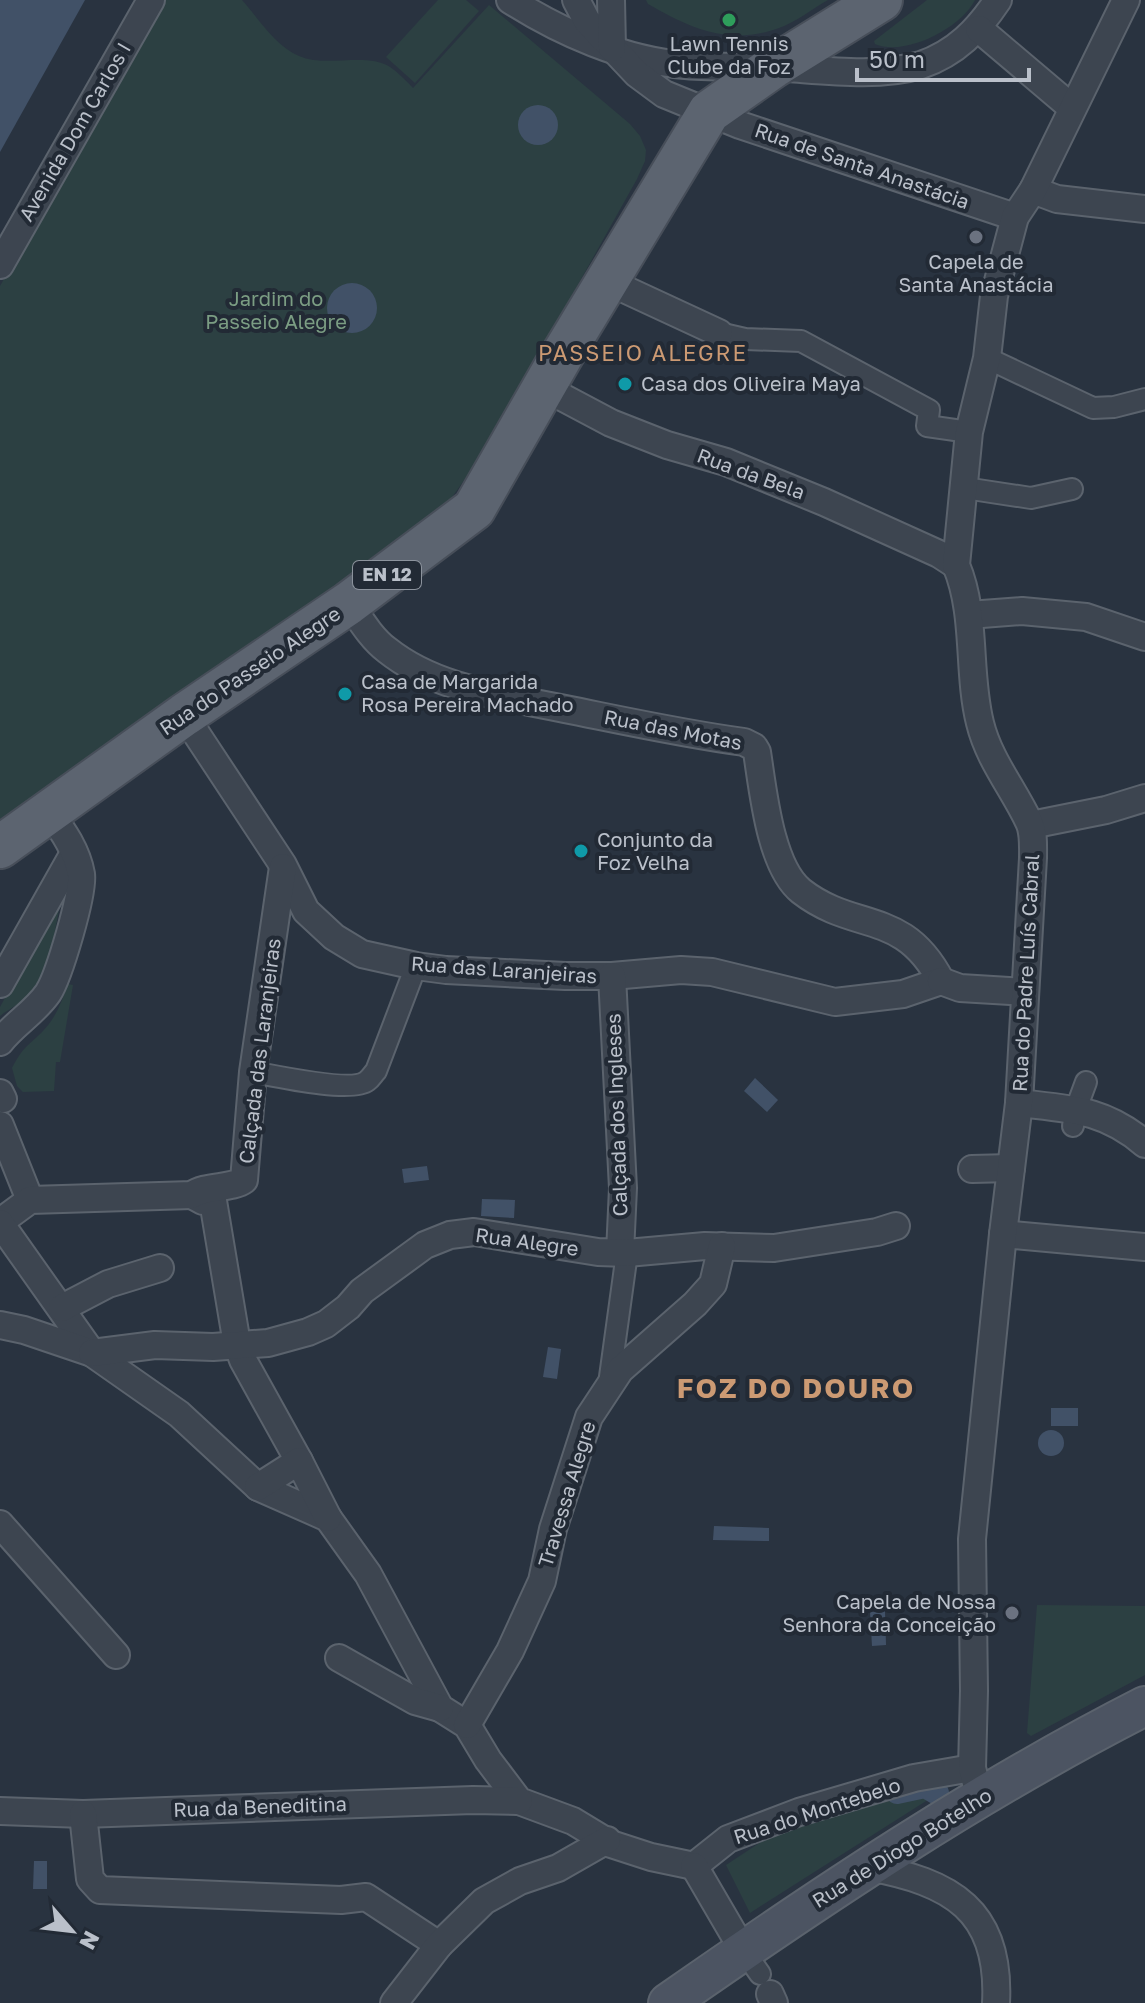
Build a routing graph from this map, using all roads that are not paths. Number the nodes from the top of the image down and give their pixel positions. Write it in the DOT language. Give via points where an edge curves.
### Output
graph roads {
  1 [pos="151,0"];
  2 [pos="510,0"];
  3 [pos="576,0"];
  4 [pos="611,0"];
  5 [pos="881,0"];
  6 [pos="998,0"];
  7 [pos="1126,0"];
  8 [pos="979,29"];
  9 [pos="612,48"];
  10 [pos="773,67"];
  11 [pos="1071,107"];
  12 [pos="709,112"];
  13 [pos="1033,190"];
  14 [pos="1145,209"];
  15 [pos="1015,217"];
  16 [pos="0,265"];
  17 [pos="609,282"];
  18 [pos="719,333"];
  19 [pos="987,358"];
  20 [pos="545,388"];
  21 [pos="1145,399"];
  22 [pos="969,432"];
  23 [pos="965,488"];
  24 [pos="1072,489"];
  25 [pos="956,565"];
  26 [pos="349,603"];
  27 [pos="969,615"];
  28 [pos="1145,637"];
  29 [pos="184,715"];
  30 [pos="1145,798"];
  31 [pos="50,813"];
  32 [pos="1031,825"];
  33 [pos="0,847"];
  34 [pos="74,853"];
  35 [pos="283,865"];
  36 [pos="416,966"];
  37 [pos="612,976"];
  38 [pos="941,981"];
  39 [pos="0,984"];
  40 [pos="1025,992"];
  41 [pos="0,1042"];
  42 [pos="253,1072"];
  43 [pos="1086,1082"];
  44 [pos="1019,1103"];
  45 [pos="1,1105"];
  46 [pos="1074,1117"];
  47 [pos="1145,1144"];
  48 [pos="1011,1168"];
  49 [pos="972,1169"];
  50 [pos="192,1195"];
  51 [pos="30,1200"];
  52 [pos="0,1223"];
  53 [pos="896,1226"];
  54 [pos="1003,1234"];
  55 [pos="722,1246"];
  56 [pos="1145,1247"];
  57 [pos="623,1253"];
  58 [pos="160,1268"];
  59 [pos="62,1308"];
  60 [pos="0,1325"];
  61 [pos="237,1344"];
  62 [pos="92,1353"];
  63 [pos="609,1385"];
  64 [pos="299,1461"];
  65 [pos="258,1487"];
  66 [pos="328,1518"];
  67 [pos="0,1524"];
  68 [pos="116,1655"];
  69 [pos="339,1658"];
  70 [pos="1145,1706"];
  71 [pos="440,1708"];
  72 [pos="467,1725"];
  73 [pos="976,1783"];
  74 [pos="519,1801"];
  75 [pos="0,1811"];
  76 [pos="83,1814"];
  77 [pos="607,1840"];
  78 [pos="694,1866"];
  79 [pos="868,1867"];
  80 [pos="439,1945"];
  81 [pos="762,1980"];
  82 [pos="394,2003"];
  83 [pos="668,2003"];
  84 [pos="996,2003"];
  1 -- 16 [label="street, Avenida Dom Carlos I"];
  2 -- 9 [label="street" via="576,36"];
  3 -- 9 [label="street, Rua de Santa Anastácia"];
  4 -- 9 [label="street"];
  5 -- 10 [label="main road, EN 12"];
  6 -- 8 [label="street"];
  7 -- 11 [label="street, Rua do Padre Luís Cabral"];
  8 -- 10 [label="street" via="937,58 898,70"];
  8 -- 11 [label="street"];
  9 -- 10 [label="street" via="683,65"];
  9 -- 12 [label="street, Rua de Santa Anastácia" via="664,94"];
  10 -- 12 [label="main road, EN 12"];
  11 -- 13 [label="street, Rua do Padre Luís Cabral"];
  12 -- 15 [label="street, Rua de Santa Anastácia"];
  12 -- 17 [label="main road, Rua do Passeio Alegre / EN 12"];
  13 -- 14 [label="street" via="1057,199"];
  13 -- 15 [label="street, Rua do Padre Luís Cabral"];
  15 -- 19 [label="street, Rua do Padre Luís Cabral" via="994,296"];
  17 -- 18 [label="street"];
  17 -- 20 [label="main road, Rua do Passeio Alegre / EN 12"];
  18 -- 22 [label="street" via="801,341 929,410 927,426"];
  19 -- 21 [label="street" via="1093,408"];
  19 -- 22 [label="street, Rua do Padre Luís Cabral"];
  20 -- 25 [label="street, Rua da Bela" via="611,423 824,502"];
  20 -- 26 [label="main road, Rua do Passeio Alegre / EN 12" via="474,509"];
  22 -- 23 [label="street, Rua do Padre Luís Cabral"];
  23 -- 24 [label="street" via="1031,498"];
  23 -- 25 [label="street, Rua do Padre Luís Cabral"];
  25 -- 27 [label="street, Rua do Padre Luís Cabral"];
  26 -- 29 [label="main road, Rua do Passeio Alegre / EN 12"];
  26 -- 38 [label="street, Rua das Motas" via="387,650 439,680 754,747 772,835 793,881 829,906 906,936 930,958"];
  27 -- 28 [label="street" via="1022,611 1086,617"];
  27 -- 32 [label="street, Rua do Padre Luís Cabral" via="980,723 998,770"];
  29 -- 31 [label="main road, Rua do Passeio Alegre / EN 12"];
  29 -- 35 [label="street, Rua das Laranjeiras"];
  30 -- 32 [label="street"];
  31 -- 33 [label="main road, Rua do Passeio Alegre / EN 12"];
  31 -- 34 [label="street"];
  32 -- 40 [label="street, Rua do Padre Luís Cabral"];
  34 -- 39 [label="street"];
  34 -- 41 [label="street" via="82,875 62,964 47,995"];
  35 -- 36 [label="street, Rua das Laranjeiras" via="306,911 347,947"];
  35 -- 42 [label="street, Calçada das Laranjeiras"];
  36 -- 37 [label="street, Rua das Laranjeiras"];
  36 -- 42 [label="street" via="367,1082 323,1083"];
  37 -- 38 [label="street, Rua das Laranjeiras" via="712,972 846,1003 903,994"];
  37 -- 57 [label="street, Calçada dos Ingleses"];
  38 -- 40 [label="street" via="960,988"];
  40 -- 44 [label="street, Rua do Padre Luís Cabral"];
  42 -- 50 [label="street, Calçada das Laranjeiras" via="244,1180"];
  43 -- 46 [label="street"];
  44 -- 46 [label="street"];
  44 -- 48 [label="street, Rua do Padre Luís Cabral"];
  45 -- 51 [label="street"];
  46 -- 47 [label="street" via="1116,1122"];
  48 -- 49 [label="street"];
  48 -- 54 [label="street, Rua do Padre Luís Cabral"];
  50 -- 51 [label="street"];
  50 -- 61 [label="street" via="213,1201"];
  51 -- 52 [label="street"];
  52 -- 59 [label="street"];
  53 -- 55 [label="street, Rua Alegre" via="774,1248"];
  54 -- 56 [label="street"];
  54 -- 73 [label="street, Rua do Padre Luís Cabral" via="972,1539"];
  55 -- 57 [label="street, Rua Alegre"];
  55 -- 63 [label="street, Travessa Alegre" via="713,1284"];
  57 -- 61 [label="street, Rua Alegre" via="474,1232 450,1235 425,1245 326,1324 287,1339"];
  57 -- 63 [label="street"];
  58 -- 59 [label="street" via="108,1284"];
  59 -- 62 [label="street"];
  60 -- 62 [label="street"];
  61 -- 62 [label="street, Rua Alegre" via="155,1345"];
  61 -- 64 [label="street"];
  62 -- 65 [label="street" via="179,1414"];
  63 -- 72 [label="street, Travessa Alegre" via="589,1417 542,1581"];
  64 -- 65 [label="street"];
  64 -- 66 [label="street"];
  65 -- 66 [label="street"];
  66 -- 71 [label="street" via="368,1574"];
  67 -- 68 [label="street"];
  69 -- 71 [label="street" via="415,1701"];
  70 -- 73 [label="main road, Rua de Diogo Botelho"];
  71 -- 72 [label="street"];
  72 -- 74 [label="street"];
  73 -- 78 [label="street, Rua do Montebelo" via="914,1778 728,1839"];
  73 -- 79 [label="main road, Rua de Diogo Botelho"];
  74 -- 76 [label="street, Rua da Beneditina"];
  74 -- 77 [label="street"];
  75 -- 76 [label="street, Rua da Beneditina"];
  76 -- 80 [label="street" via="90,1879 100,1890 366,1897"];
  77 -- 78 [label="street"];
  77 -- 80 [label="street" via="484,1901"];
  78 -- 81 [label="street"];
  79 -- 81 [label="main road, Rua de Diogo Botelho"];
  79 -- 84 [label="street" via="926,1880 969,1906 994,1954"];
  80 -- 82 [label="street"];
  81 -- 83 [label="main road, Rua de Diogo Botelho"];
}
